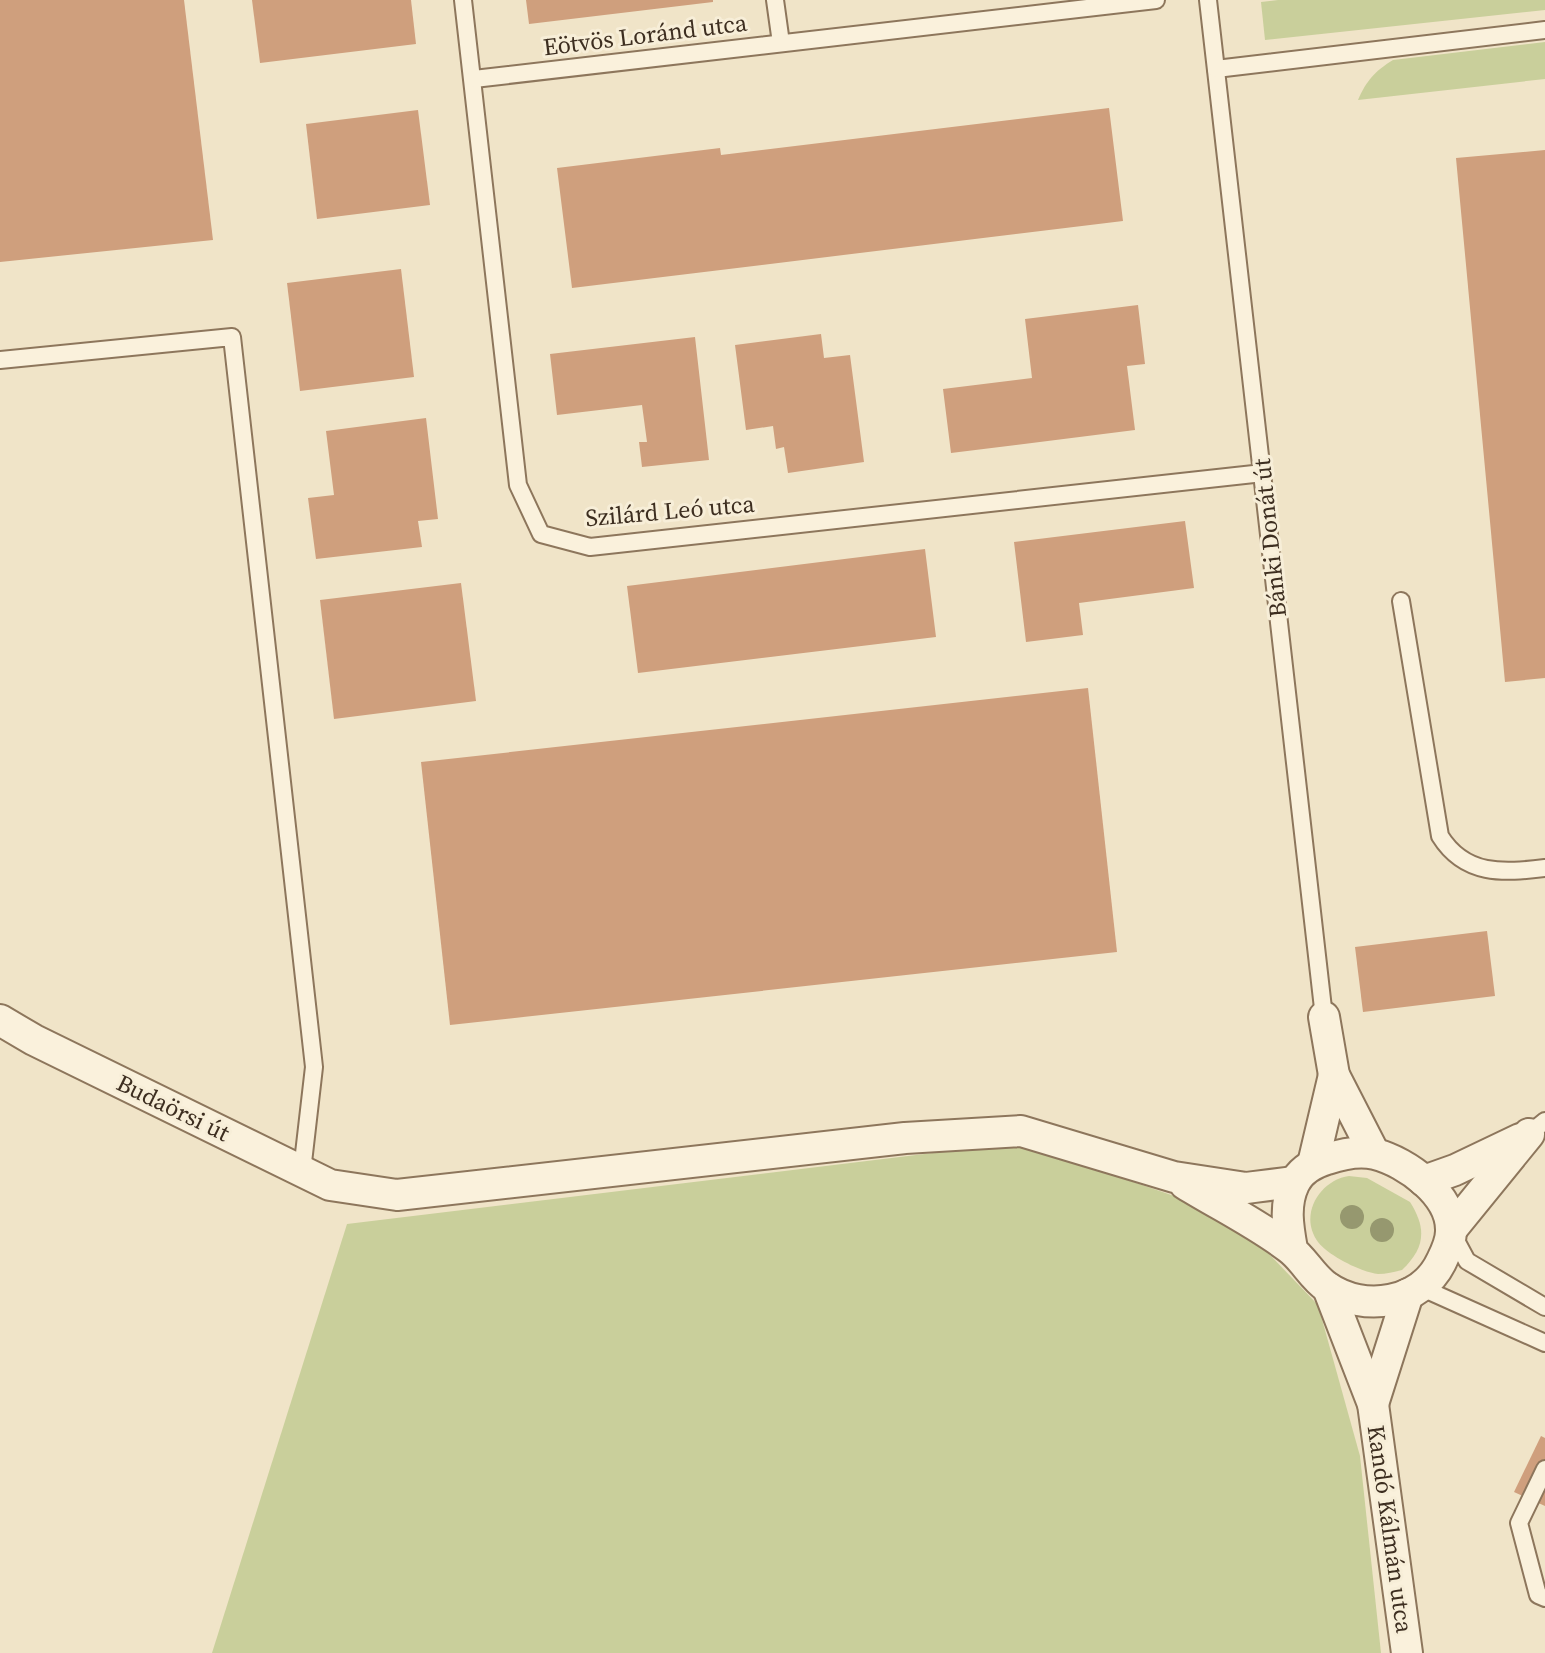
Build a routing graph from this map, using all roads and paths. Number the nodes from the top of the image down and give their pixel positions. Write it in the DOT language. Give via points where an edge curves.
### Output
graph roads {
  1 [pos="463,0"];
  2 [pos="775,0"];
  3 [pos="1156,0"];
  4 [pos="1208,0"];
  5 [pos="1545,30"];
  6 [pos="781,43"];
  7 [pos="1216,69"];
  8 [pos="474,79"];
  9 [pos="0,360"];
  10 [pos="1263,473"];
  11 [pos="1401,601"];
  12 [pos="1545,868"];
  13 [pos="1324,1017"];
  14 [pos="0,1020"];
  15 [pos="1334,1075"];
  16 [pos="1537,1128"];
  17 [pos="1374,1153"];
  18 [pos="302,1171"];
  19 [pos="1304,1173"];
  20 [pos="1174,1177"];
  21 [pos="1424,1181"];
  22 [pos="1451,1230"];
  23 [pos="1292,1249"];
  24 [pos="1328,1288"];
  25 [pos="1414,1291"];
  26 [pos="1545,1307"];
  27 [pos="1545,1343"];
  28 [pos="1373,1404"];
  29 [pos="1545,1469"];
  30 [pos="1545,1598"];
  31 [pos="1407,1653"];
  1 -- 8 [label="lane"];
  2 -- 6 [label="lane"];
  3 -- 6 [label="lane, Eötvös Loránd utca"];
  4 -- 7 [label="lane, Bánki Donát út"];
  5 -- 7 [label="lane"];
  6 -- 8 [label="lane, Eötvös Loránd utca"];
  7 -- 10 [label="lane, Bánki Donát út"];
  8 -- 10 [label="lane, Szilárd Leó utca" via="518,485 541,534 590,547"];
  9 -- 18 [label="lane" via="232,337 314,1067"];
  10 -- 13 [label="lane, Bánki Donát út"];
  11 -- 12 [label="lane" via="1440,836 1450,852 1494,872"];
  13 -- 15 [label="street, Bánki Donát út"];
  14 -- 18 [label="street, Budaörsi út"];
  15 -- 17 [label="street, Bánki Donát út"];
  15 -- 19 [label="street, Bánki Donát út"];
  16 -- 21 [label="street"];
  16 -- 22 [label="street"];
  17 -- 19 [label="street" via="1345,1153"];
  17 -- 21 [label="street"];
  18 -- 20 [label="street, Budaörsi út" via="330,1185 397,1195 905,1138 1021,1131"];
  19 -- 20 [label="street" via="1246,1188"];
  19 -- 23 [label="street" via="1286,1213"];
  20 -- 23 [label="street"];
  21 -- 22 [label="street" via="1441,1198"];
  22 -- 25 [label="street" via="1440,1265"];
  22 -- 26 [label="lane" via="1467,1261"];
  23 -- 24 [label="street"];
  24 -- 25 [label="street" via="1373,1303"];
  24 -- 28 [label="street, Kandó Kálmán utca"];
  25 -- 27 [label="lane" via="1442,1295"];
  25 -- 28 [label="street, Kandó Kálmán utca"];
  28 -- 31 [label="street, Kandó Kálmán utca"];
  29 -- 30 [label="lane" via="1519,1523 1538,1595"];
}
